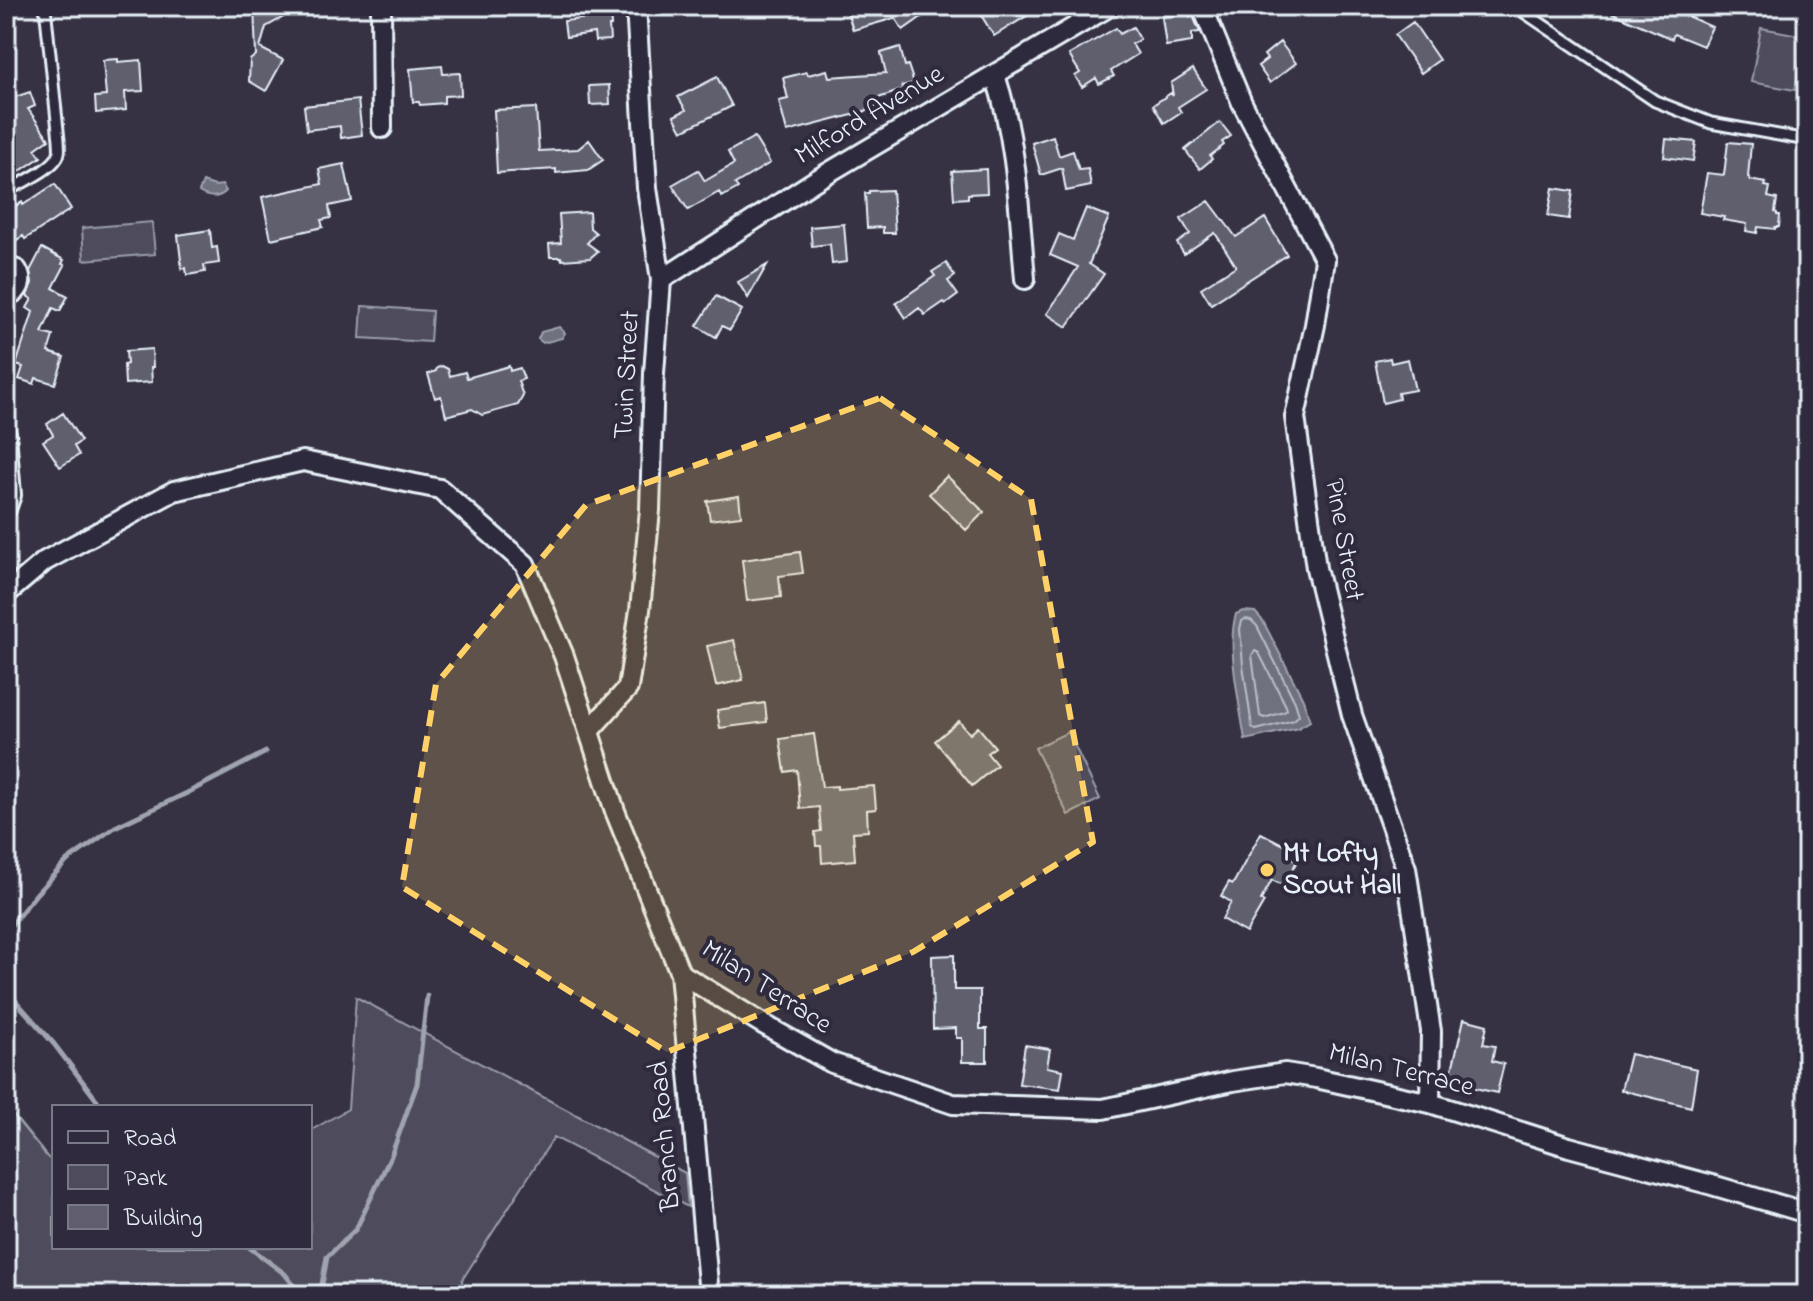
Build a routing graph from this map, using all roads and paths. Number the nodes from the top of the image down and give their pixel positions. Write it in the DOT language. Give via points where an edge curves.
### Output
graph roads {
  1 [pos="9,6"];
  2 [pos="45,6"];
  3 [pos="381,6"];
  4 [pos="636,6"];
  5 [pos="1110,6"];
  6 [pos="1202,6"];
  7 [pos="1515,6"];
  8 [pos="6,19"];
  9 [pos="995,75"];
  10 [pos="382,128"];
  11 [pos="1807,140"];
  12 [pos="6,191"];
  13 [pos="6,266"];
  14 [pos="1025,279"];
  15 [pos="661,280"];
  16 [pos="6,295"];
  17 [pos="6,434"];
  18 [pos="6,509"];
  19 [pos="6,594"];
  20 [pos="589,731"];
  21 [pos="680,973"];
  22 [pos="1430,1103"];
  23 [pos="1807,1213"];
  24 [pos="709,1295"];
  1 -- 8 [label="lane"];
  2 -- 12 [label="lane" via="59,155"];
  3 -- 10 [label="street"];
  4 -- 15 [label="street, Twin Street" via="647,188"];
  5 -- 9 [label="street, Milford Avenue"];
  6 -- 22 [label="street, Pine Street" via="1242,103 1325,260 1295,417 1316,568 1352,715 1406,868 1431,1031"];
  7 -- 11 [label="lane" via="1655,101 1711,123"];
  9 -- 14 [label="street" via="1016,177"];
  9 -- 15 [label="street, Milford Avenue" via="816,180"];
  13 -- 16 [label="street" via="17,270 21,279 19,288"];
  15 -- 20 [label="street, Twin Street" via="647,537 628,688"];
  17 -- 18 [label="street" via="11,495"];
  19 -- 20 [label="street, Milan Terrace" via="45,561 174,491 303,461 440,489 525,564"];
  20 -- 21 [label="street, Milan Terrace"];
  21 -- 22 [label="street, Milan Terrace" via="832,1063 953,1104 1103,1109 1285,1073"];
  21 -- 24 [label="street, Branch Road"];
  22 -- 23 [label="street, Milan Terrace"];
}
